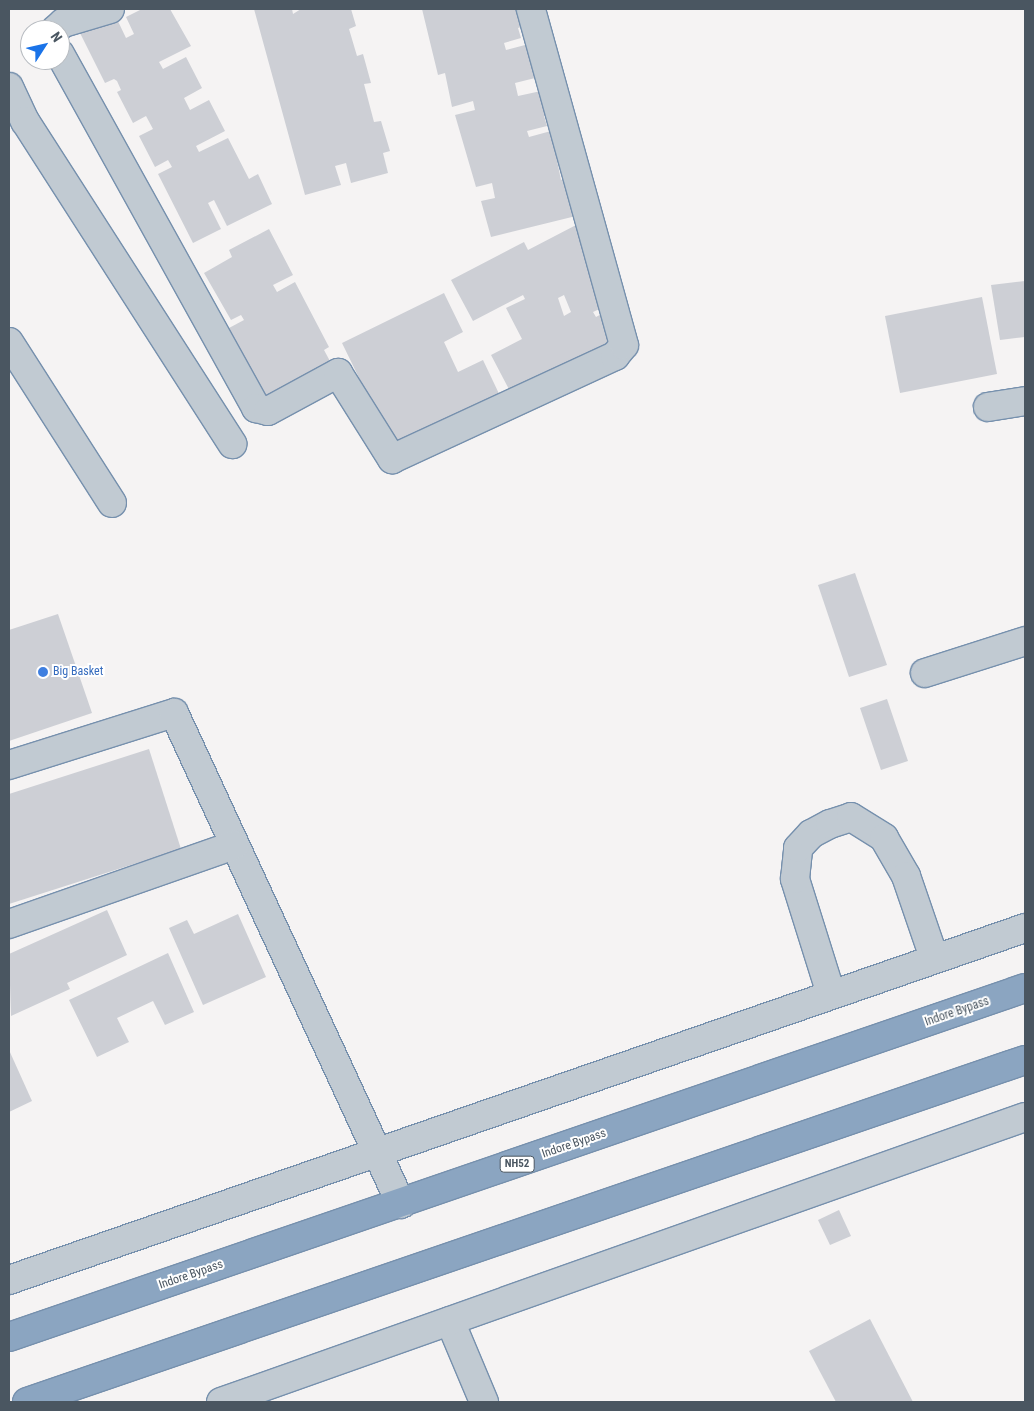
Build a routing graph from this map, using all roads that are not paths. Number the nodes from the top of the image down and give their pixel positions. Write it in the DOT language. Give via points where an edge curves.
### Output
graph roads {
  1 [pos="110,9"];
  2 [pos="531,9"];
  3 [pos="70,21"];
  4 [pos="69,70"];
  5 [pos="9,87"];
  6 [pos="17,126"];
  7 [pos="9,342"];
  8 [pos="1025,401"];
  9 [pos="988,407"];
  10 [pos="232,444"];
  11 [pos="112,503"];
  12 [pos="1025,641"];
  13 [pos="925,673"];
  14 [pos="9,765"];
  15 [pos="235,845"];
  16 [pos="9,924"];
  17 [pos="1025,928"];
  18 [pos="934,958"];
  19 [pos="1025,988"];
  20 [pos="831,994"];
  21 [pos="1025,1060"];
  22 [pos="1025,1117"];
  23 [pos="378,1152"];
  24 [pos="401,1204"];
  25 [pos="9,1280"];
  26 [pos="450,1321"];
  27 [pos="9,1337"];
  28 [pos="27,1402"];
  29 [pos="220,1402"];
  30 [pos="484,1402"];
  1 -- 3 [label="street"];
  2 -- 4 [label="street" via="624,345 615,356 392,460 338,373 268,411 256,408"];
  5 -- 6 [label="street"];
  6 -- 10 [label="street"];
  7 -- 11 [label="street"];
  8 -- 9 [label="street"];
  12 -- 13 [label="street"];
  14 -- 15 [label="street" via="174,713"];
  15 -- 16 [label="street"];
  15 -- 23 [label="street"];
  17 -- 18 [label="street"];
  18 -- 20 [label="street"];
  18 -- 20 [label="street" via="906,876 884,838 852,817 830,824 798,848 795,879"];
  19 -- 24 [label="highway, Indore Bypass / NH52"];
  20 -- 23 [label="street"];
  21 -- 28 [label="highway"];
  22 -- 26 [label="street"];
  23 -- 24 [label="street"];
  23 -- 25 [label="street"];
  24 -- 27 [label="highway, Indore Bypass / NH52"];
  26 -- 29 [label="street"];
  26 -- 30 [label="street"];
}
